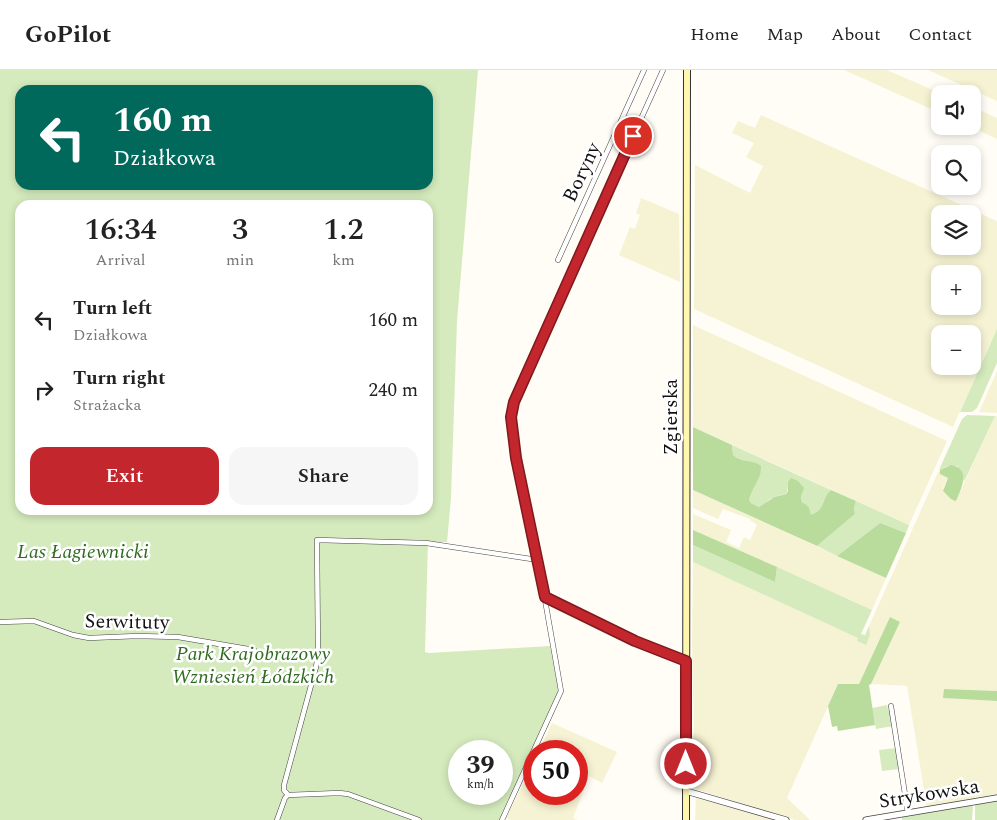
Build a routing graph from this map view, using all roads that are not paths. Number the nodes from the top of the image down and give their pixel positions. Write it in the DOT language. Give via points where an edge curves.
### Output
graph roads {
  1 [pos="644,70"];
  2 [pos="663,70"];
  3 [pos="687,70"];
  4 [pos="558,260"];
  5 [pos="538,560"];
  6 [pos="545,597"];
  7 [pos="0,622"];
  8 [pos="254,650"];
  9 [pos="686,661"];
  10 [pos="891,706"];
  11 [pos="686,791"];
  12 [pos="288,795"];
  13 [pos="997,798"];
  14 [pos="908,813"];
  15 [pos="277,820"];
  16 [pos="419,820"];
  17 [pos="502,820"];
  18 [pos="686,820"];
  19 [pos="786,820"];
  20 [pos="866,820"];
  1 -- 4 [label="street, Boryny"];
  2 -- 5 [label="street" via="513,405 511,417 516,458"];
  3 -- 9 [label="main road, Zgierska"];
  5 -- 6 [label="street"];
  5 -- 12 [label="street" via="426,543 318,540 318,654 284,785"];
  6 -- 9 [label="street" via="635,641"];
  6 -- 17 [label="street" via="561,691"];
  7 -- 8 [label="street, Serwituty" via="34,622 89,638 178,637"];
  9 -- 11 [label="main road, Zgierska"];
  10 -- 14 [label="street"];
  11 -- 18 [label="main road, Zgierska"];
  11 -- 19 [label="street"];
  12 -- 15 [label="street"];
  12 -- 16 [label="street" via="348,794"];
  13 -- 14 [label="street, Strykowska"];
  14 -- 20 [label="street, Strykowska"];
}
